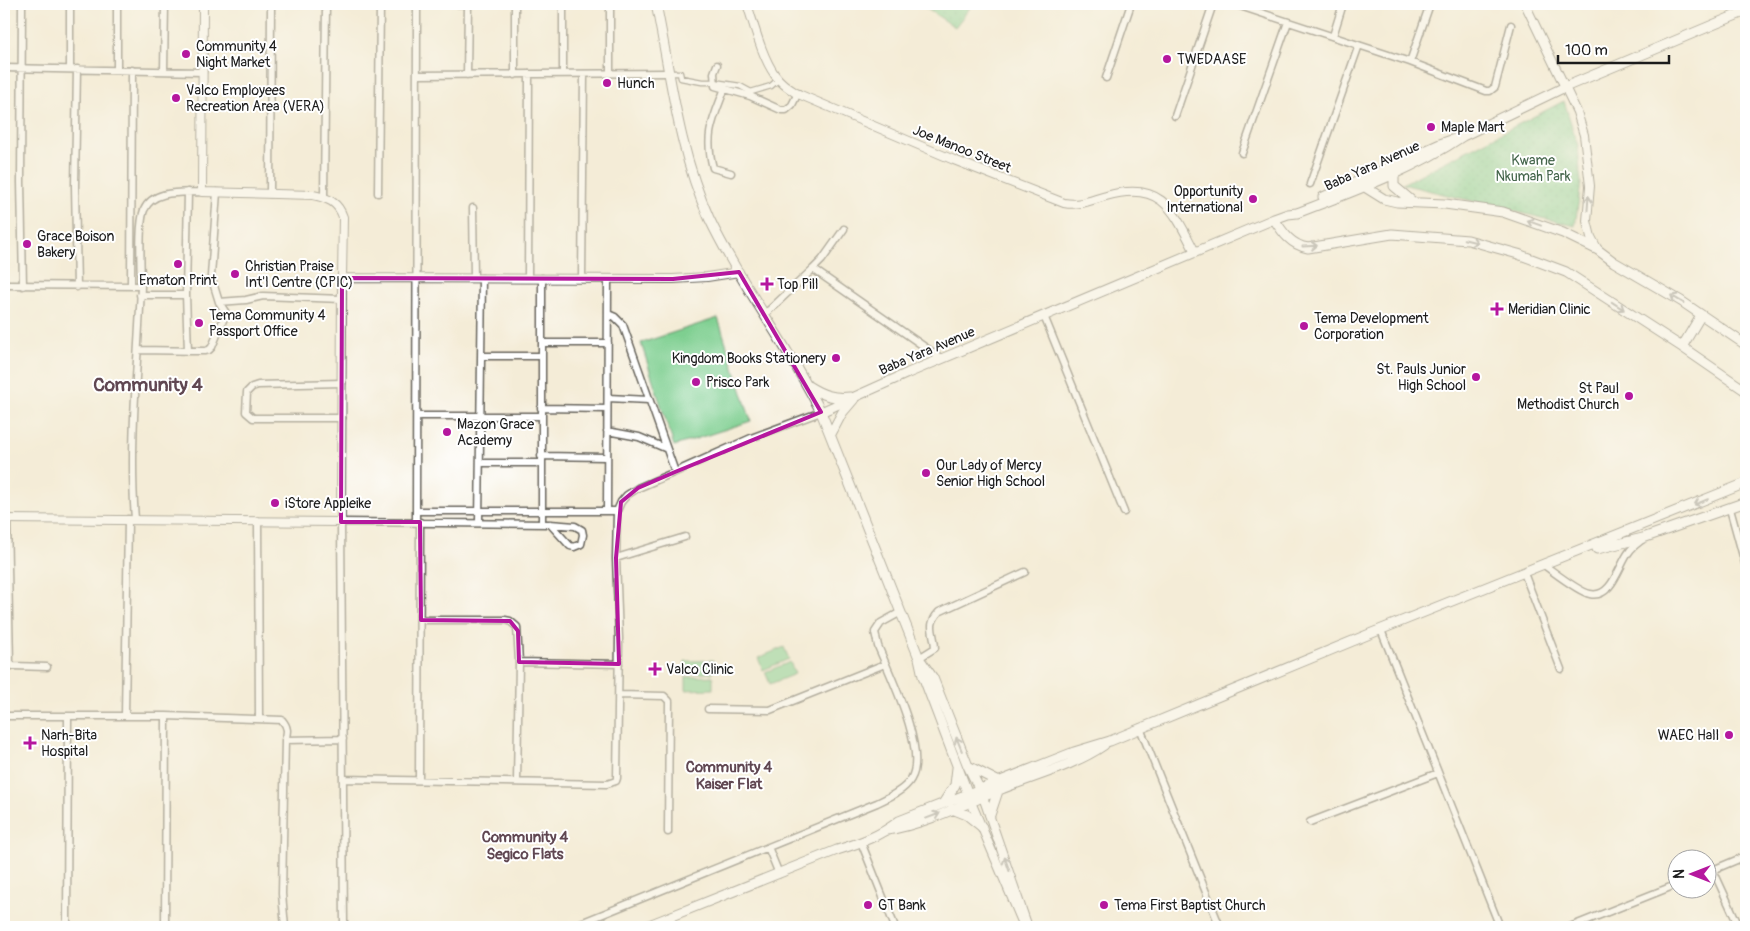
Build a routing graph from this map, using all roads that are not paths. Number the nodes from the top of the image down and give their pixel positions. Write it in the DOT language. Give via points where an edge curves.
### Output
graph roads {
  1 [pos="22,4"];
  2 [pos="70,4"];
  3 [pos="117,4"];
  4 [pos="165,4"];
  5 [pos="203,4"];
  6 [pos="271,4"];
  7 [pos="326,4"];
  8 [pos="380,4"];
  9 [pos="417,4"];
  10 [pos="458,4"];
  11 [pos="468,4"];
  12 [pos="515,4"];
  13 [pos="563,4"];
  14 [pos="610,4"];
  15 [pos="656,4"];
  16 [pos="747,4"];
  17 [pos="1130,4"];
  18 [pos="1213,4"];
  19 [pos="1234,4"];
  20 [pos="1343,4"];
  21 [pos="1430,4"];
  22 [pos="1525,4"];
  23 [pos="1253,7"];
  24 [pos="1746,11"];
  25 [pos="1288,22"];
  26 [pos="1511,25"];
  27 [pos="1333,36"];
  28 [pos="1359,45"];
  29 [pos="1410,62"];
  30 [pos="717,65"];
  31 [pos="4,68"];
  32 [pos="23,68"];
  33 [pos="74,69"];
  34 [pos="117,70"];
  35 [pos="132,70"];
  36 [pos="164,71"];
  37 [pos="203,72"];
  38 [pos="515,74"];
  39 [pos="529,74"];
  40 [pos="563,74"];
  41 [pos="584,74"];
  42 [pos="610,74"];
  43 [pos="669,74"];
  44 [pos="418,75"];
  45 [pos="467,75"];
  46 [pos="1106,78"];
  47 [pos="779,79"];
  48 [pos="714,82"];
  49 [pos="1565,87"];
  50 [pos="725,88"];
  51 [pos="798,93"];
  52 [pos="1176,116"];
  53 [pos="1463,136"];
  54 [pos="1242,153"];
  55 [pos="1394,172"];
  56 [pos="731,173"];
  57 [pos="1310,184"];
  58 [pos="1360,185"];
  59 [pos="188,192"];
  60 [pos="202,192"];
  61 [pos="217,192"];
  62 [pos="270,194"];
  63 [pos="378,194"];
  64 [pos="324,197"];
  65 [pos="1414,202"];
  66 [pos="473,208"];
  67 [pos="1274,219"];
  68 [pos="844,229"];
  69 [pos="1598,250"];
  70 [pos="1195,252"];
  71 [pos="812,269"];
  72 [pos="739,272"];
  73 [pos="342,278"];
  74 [pos="417,278"];
  75 [pos="478,278"];
  76 [pos="528,278"];
  77 [pos="542,278"];
  78 [pos="582,278"];
  79 [pos="608,279"];
  80 [pos="4,285"];
  81 [pos="23,286"];
  82 [pos="131,286"];
  83 [pos="141,286"];
  84 [pos="77,287"];
  85 [pos="140,295"];
  86 [pos="186,295"];
  87 [pos="342,299"];
  88 [pos="219,302"];
  89 [pos="608,314"];
  90 [pos="765,314"];
  91 [pos="1701,315"];
  92 [pos="1044,316"];
  93 [pos="542,344"];
  94 [pos="608,344"];
  95 [pos="1746,345"];
  96 [pos="1682,347"];
  97 [pos="138,350"];
  98 [pos="188,351"];
  99 [pos="481,356"];
  100 [pos="541,356"];
  101 [pos="942,359"];
  102 [pos="342,383"];
  103 [pos="808,386"];
  104 [pos="1746,391"];
  105 [pos="858,395"];
  106 [pos="608,398"];
  107 [pos="649,400"];
  108 [pos="541,408"];
  109 [pos="607,409"];
  110 [pos="821,412"];
  111 [pos="417,416"];
  112 [pos="481,416"];
  113 [pos="541,416"];
  114 [pos="342,418"];
  115 [pos="607,432"];
  116 [pos="831,434"];
  117 [pos="665,448"];
  118 [pos="606,457"];
  119 [pos="541,460"];
  120 [pos="480,463"];
  121 [pos="675,472"];
  122 [pos="1746,483"];
  123 [pos="1746,502"];
  124 [pos="1730,509"];
  125 [pos="416,511"];
  126 [pos="607,511"];
  127 [pos="617,511"];
  128 [pos="479,512"];
  129 [pos="542,512"];
  130 [pos="1124,512"];
  131 [pos="6,519"];
  132 [pos="132,519"];
  133 [pos="258,521"];
  134 [pos="341,522"];
  135 [pos="418,522"];
  136 [pos="479,523"];
  137 [pos="542,524"];
  138 [pos="550,524"];
  139 [pos="685,537"];
  140 [pos="1643,538"];
  141 [pos="616,558"];
  142 [pos="1560,558"];
  143 [pos="1544,565"];
  144 [pos="1746,567"];
  145 [pos="1025,572"];
  146 [pos="1524,573"];
  147 [pos="901,612"];
  148 [pos="421,620"];
  149 [pos="1380,630"];
  150 [pos="919,658"];
  151 [pos="519,662"];
  152 [pos="619,664"];
  153 [pos="885,664"];
  154 [pos="47,667"];
  155 [pos="1561,669"];
  156 [pos="619,695"];
  157 [pos="708,709"];
  158 [pos="4,716"];
  159 [pos="125,716"];
  160 [pos="166,716"];
  161 [pos="68,718"];
  162 [pos="259,718"];
  163 [pos="1140,728"];
  164 [pos="343,739"];
  165 [pos="285,740"];
  166 [pos="968,766"];
  167 [pos="957,768"];
  168 [pos="1438,773"];
  169 [pos="342,779"];
  170 [pos="419,780"];
  171 [pos="518,782"];
  172 [pos="998,786"];
  173 [pos="981,793"];
  174 [pos="969,797"];
  175 [pos="944,802"];
  176 [pos="952,809"];
  177 [pos="990,815"];
  178 [pos="1310,822"];
  179 [pos="982,827"];
  180 [pos="886,830"];
  181 [pos="668,832"];
  182 [pos="861,842"];
  183 [pos="768,847"];
  184 [pos="1746,856"];
  185 [pos="1718,868"];
  186 [pos="779,874"];
  187 [pos="1718,886"];
  188 [pos="1668,888"];
  189 [pos="66,927"];
  190 [pos="165,927"];
  191 [pos="285,927"];
  192 [pos="344,927"];
  193 [pos="571,927"];
  194 [pos="644,927"];
  195 [pos="895,927"];
  196 [pos="1027,927"];
  197 [pos="1220,927"];
  198 [pos="1500,927"];
  199 [pos="1570,927"];
  200 [pos="1737,927"];
  1 -- 32 [label="street"];
  2 -- 33 [label="street"];
  3 -- 34 [label="street"];
  4 -- 36 [label="street"];
  5 -- 37 [label="street"];
  6 -- 62 [label="street"];
  7 -- 64 [label="street"];
  8 -- 63 [label="street"];
  9 -- 44 [label="street"];
  10 -- 11 [label="street"];
  11 -- 45 [label="street"];
  12 -- 38 [label="street"];
  13 -- 40 [label="street"];
  14 -- 42 [label="street"];
  15 -- 43 [label="main road"];
  16 -- 47 [label="street, Joe Manoo Street" via="768,63"];
  17 -- 46 [label="street"];
  18 -- 52 [label="street"];
  19 -- 23 [label="street"];
  20 -- 27 [label="street"];
  21 -- 29 [label="street"];
  22 -- 49 [label="street"];
  23 -- 25 [label="street"];
  24 -- 49 [label="main road, Baba Yara Avenue"];
  25 -- 27 [label="street"];
  25 -- 54 [label="street"];
  26 -- 29 [label="street" via="1496,87 1490,91"];
  27 -- 28 [label="street"];
  28 -- 29 [label="street"];
  28 -- 57 [label="street"];
  30 -- 48 [label="street"];
  31 -- 32 [label="street"];
  32 -- 33 [label="street"];
  32 -- 81 [label="street"];
  33 -- 34 [label="street"];
  33 -- 84 [label="street"];
  34 -- 35 [label="street"];
  35 -- 36 [label="street"];
  35 -- 82 [label="street"];
  36 -- 37 [label="street"];
  37 -- 60 [label="street"];
  38 -- 39 [label="street"];
  38 -- 45 [label="street"];
  39 -- 40 [label="street"];
  39 -- 76 [label="street"];
  40 -- 41 [label="street"];
  41 -- 42 [label="street"];
  41 -- 78 [label="street"];
  42 -- 43 [label="street"];
  43 -- 48 [label="street" via="680,73 681,78"];
  43 -- 72 [label="main road" via="683,146 692,172 710,218"];
  44 -- 45 [label="street"];
  44 -- 74 [label="street"];
  47 -- 48 [label="street" via="771,86 751,92 740,86"];
  47 -- 51 [label="street, Joe Manoo Street"];
  48 -- 50 [label="street" via="715,86"];
  49 -- 53 [label="main road, Baba Yara Avenue"];
  69 -- 49 [label="street, one-way" via="1587,221 1590,186 1584,135"];
  50 -- 51 [label="street" via="781,110 792,105"];
  50 -- 56 [label="street" via="710,128 709,154 713,168"];
  51 -- 70 [label="street, Joe Manoo Street" via="1064,203 1089,202 1121,192 1141,191 1159,198 1172,209"];
  53 -- 55 [label="main road, Baba Yara Avenue" via="1442,150"];
  53 -- 58 [label="main road, Baba Yara Avenue" via="1440,144"];
  55 -- 58 [label="main road, Baba Yara Avenue"];
  55 -- 65 [label="main road" via="1394,186"];
  58 -- 65 [label="main road" via="1384,199"];
  58 -- 67 [label="main road, Baba Yara Avenue" via="1297,213"];
  59 -- 60 [label="street"];
  59 -- 83 [label="street" via="162,194 153,198 144,210"];
  59 -- 86 [label="street"];
  60 -- 61 [label="street"];
  61 -- 62 [label="street"];
  61 -- 88 [label="street" via="211,276"];
  62 -- 64 [label="street"];
  64 -- 73 [label="street" via="334,202 343,217"];
  69 -- 65 [label="main road, one-way" via="1563,233 1503,212"];
  66 -- 75 [label="street"];
  67 -- 70 [label="main road, Baba Yara Avenue"];
  67 -- 96 [label="main road, one-way" via="1291,241 1308,248 1401,234 1468,240 1518,254 1566,272"];
  68 -- 71 [label="street"];
  91 -- 69 [label="main road, one-way"];
  70 -- 92 [label="main road, Baba Yara Avenue"];
  71 -- 90 [label="street"];
  71 -- 101 [label="street"];
  72 -- 79 [label="street" via="707,278"];
  72 -- 90 [label="main road"];
  73 -- 74 [label="street"];
  73 -- 87 [label="street"];
  74 -- 75 [label="street"];
  74 -- 111 [label="street"];
  75 -- 76 [label="street"];
  75 -- 99 [label="street"];
  76 -- 77 [label="street"];
  77 -- 78 [label="street"];
  77 -- 93 [label="street"];
  78 -- 79 [label="street"];
  79 -- 89 [label="street"];
  80 -- 81 [label="street"];
  81 -- 84 [label="street"];
  82 -- 83 [label="street"];
  82 -- 84 [label="street"];
  83 -- 85 [label="street"];
  85 -- 86 [label="street"];
  85 -- 97 [label="street"];
  86 -- 98 [label="street"];
  87 -- 88 [label="street" via="263,296"];
  87 -- 102 [label="street"];
  88 -- 98 [label="street" via="226,313 212,347 205,351"];
  89 -- 94 [label="street"];
  89 -- 107 [label="street" via="623,325"];
  90 -- 103 [label="main road"];
  91 -- 95 [label="main road"];
  91 -- 96 [label="main road"];
  92 -- 101 [label="main road, Baba Yara Avenue"];
  92 -- 130 [label="street"];
  93 -- 94 [label="street"];
  93 -- 100 [label="street"];
  94 -- 106 [label="street"];
  96 -- 104 [label="main road"];
  97 -- 98 [label="street"];
  97 -- 132 [label="street"];
  99 -- 100 [label="street"];
  99 -- 112 [label="street"];
  100 -- 108 [label="street"];
  101 -- 105 [label="main road, Baba Yara Avenue"];
  102 -- 114 [label="street"];
  102 -- 114 [label="street" via="258,385 247,392 245,406 253,418"];
  103 -- 105 [label="main road" via="827,396"];
  103 -- 110 [label="main road"];
  105 -- 110 [label="main road, Baba Yara Avenue"];
  105 -- 116 [label="main road" via="842,413"];
  106 -- 107 [label="street"];
  106 -- 109 [label="street"];
  107 -- 117 [label="street"];
  108 -- 109 [label="street"];
  108 -- 113 [label="street"];
  109 -- 115 [label="street"];
  110 -- 116 [label="main road"];
  110 -- 121 [label="street" via="751,438"];
  111 -- 112 [label="street"];
  111 -- 125 [label="street"];
  112 -- 113 [label="street"];
  112 -- 120 [label="street"];
  113 -- 119 [label="street"];
  114 -- 134 [label="street"];
  115 -- 117 [label="street" via="639,437"];
  115 -- 118 [label="street"];
  116 -- 147 [label="main road"];
  117 -- 121 [label="street"];
  118 -- 119 [label="street"];
  118 -- 126 [label="street"];
  119 -- 120 [label="street"];
  119 -- 129 [label="street"];
  120 -- 128 [label="street"];
  121 -- 127 [label="street" via="627,495"];
  122 -- 142 [label="main road, one-way"];
  123 -- 124 [label="main road"];
  124 -- 140 [label="main road"];
  124 -- 144 [label="street"];
  125 -- 128 [label="street"];
  125 -- 135 [label="street"];
  126 -- 127 [label="street"];
  126 -- 129 [label="street"];
  127 -- 141 [label="street"];
  128 -- 129 [label="street"];
  128 -- 136 [label="street"];
  129 -- 137 [label="street"];
  131 -- 132 [label="street"];
  131 -- 154 [label="street" via="10,663 13,666"];
  132 -- 133 [label="street"];
  132 -- 159 [label="street"];
  133 -- 134 [label="street"];
  133 -- 162 [label="street"];
  134 -- 135 [label="street"];
  134 -- 164 [label="street"];
  135 -- 136 [label="street"];
  135 -- 148 [label="street"];
  136 -- 137 [label="street"];
  137 -- 138 [label="street"];
  138 -- 138 [label="street" via="579,527 584,535 581,544 570,546"];
  139 -- 141 [label="street"];
  140 -- 142 [label="main road"];
  140 -- 143 [label="street" via="1629,551 1609,588 1601,593 1591,595 1580,590"];
  141 -- 152 [label="street"];
  142 -- 143 [label="main road"];
  143 -- 146 [label="main road"];
  145 -- 150 [label="street" via="939,612 932,627 935,648"];
  146 -- 149 [label="main road"];
  146 -- 155 [label="street"];
  147 -- 150 [label="main road"];
  147 -- 153 [label="street" via="881,623 875,632"];
  148 -- 151 [label="street" via="510,621 518,631"];
  148 -- 170 [label="street"];
  149 -- 163 [label="main road"];
  149 -- 168 [label="street"];
  166 -- 150 [label="main road, one-way" via="933,678"];
  150 -- 167 [label="main road"];
  151 -- 152 [label="street"];
  151 -- 171 [label="street"];
  152 -- 156 [label="street"];
  153 -- 157 [label="street" via="770,710"];
  153 -- 183 [label="street" via="911,731 916,768 912,778 887,798"];
  156 -- 171 [label="street" via="616,781 607,784"];
  156 -- 181 [label="street" via="664,696 669,702"];
  158 -- 161 [label="street"];
  159 -- 160 [label="street"];
  159 -- 161 [label="street"];
  160 -- 162 [label="street"];
  160 -- 190 [label="street"];
  161 -- 189 [label="street"];
  162 -- 165 [label="street" via="282,720 287,729"];
  163 -- 172 [label="main road" via="1074,752"];
  163 -- 197 [label="street"];
  164 -- 165 [label="street"];
  164 -- 169 [label="street"];
  165 -- 191 [label="street" via="282,894"];
  166 -- 172 [label="main road"];
  166 -- 173 [label="main road"];
  167 -- 174 [label="main road"];
  167 -- 175 [label="main road" via="955,785"];
  168 -- 178 [label="street"];
  168 -- 198 [label="street"];
  169 -- 170 [label="street"];
  169 -- 192 [label="street"];
  170 -- 171 [label="street"];
  172 -- 173 [label="main road"];
  172 -- 177 [label="main road"];
  173 -- 174 [label="main road"];
  173 -- 177 [label="street"];
  174 -- 175 [label="main road"];
  174 -- 176 [label="main road"];
  174 -- 179 [label="street"];
  175 -- 180 [label="main road" via="898,821"];
  176 -- 179 [label="main road" via="967,815"];
  180 -- 176 [label="main road, one-way" via="902,828"];
  196 -- 177 [label="street, one-way"];
  179 -- 196 [label="street" via="1018,914"];
  180 -- 182 [label="main road"];
  182 -- 186 [label="main road"];
  182 -- 195 [label="street"];
  183 -- 186 [label="street"];
  183 -- 193 [label="street"];
  184 -- 185 [label="street"];
  186 -- 194 [label="main road"];
  187 -- 200 [label="street"];
  188 -- 199 [label="street"];
}
